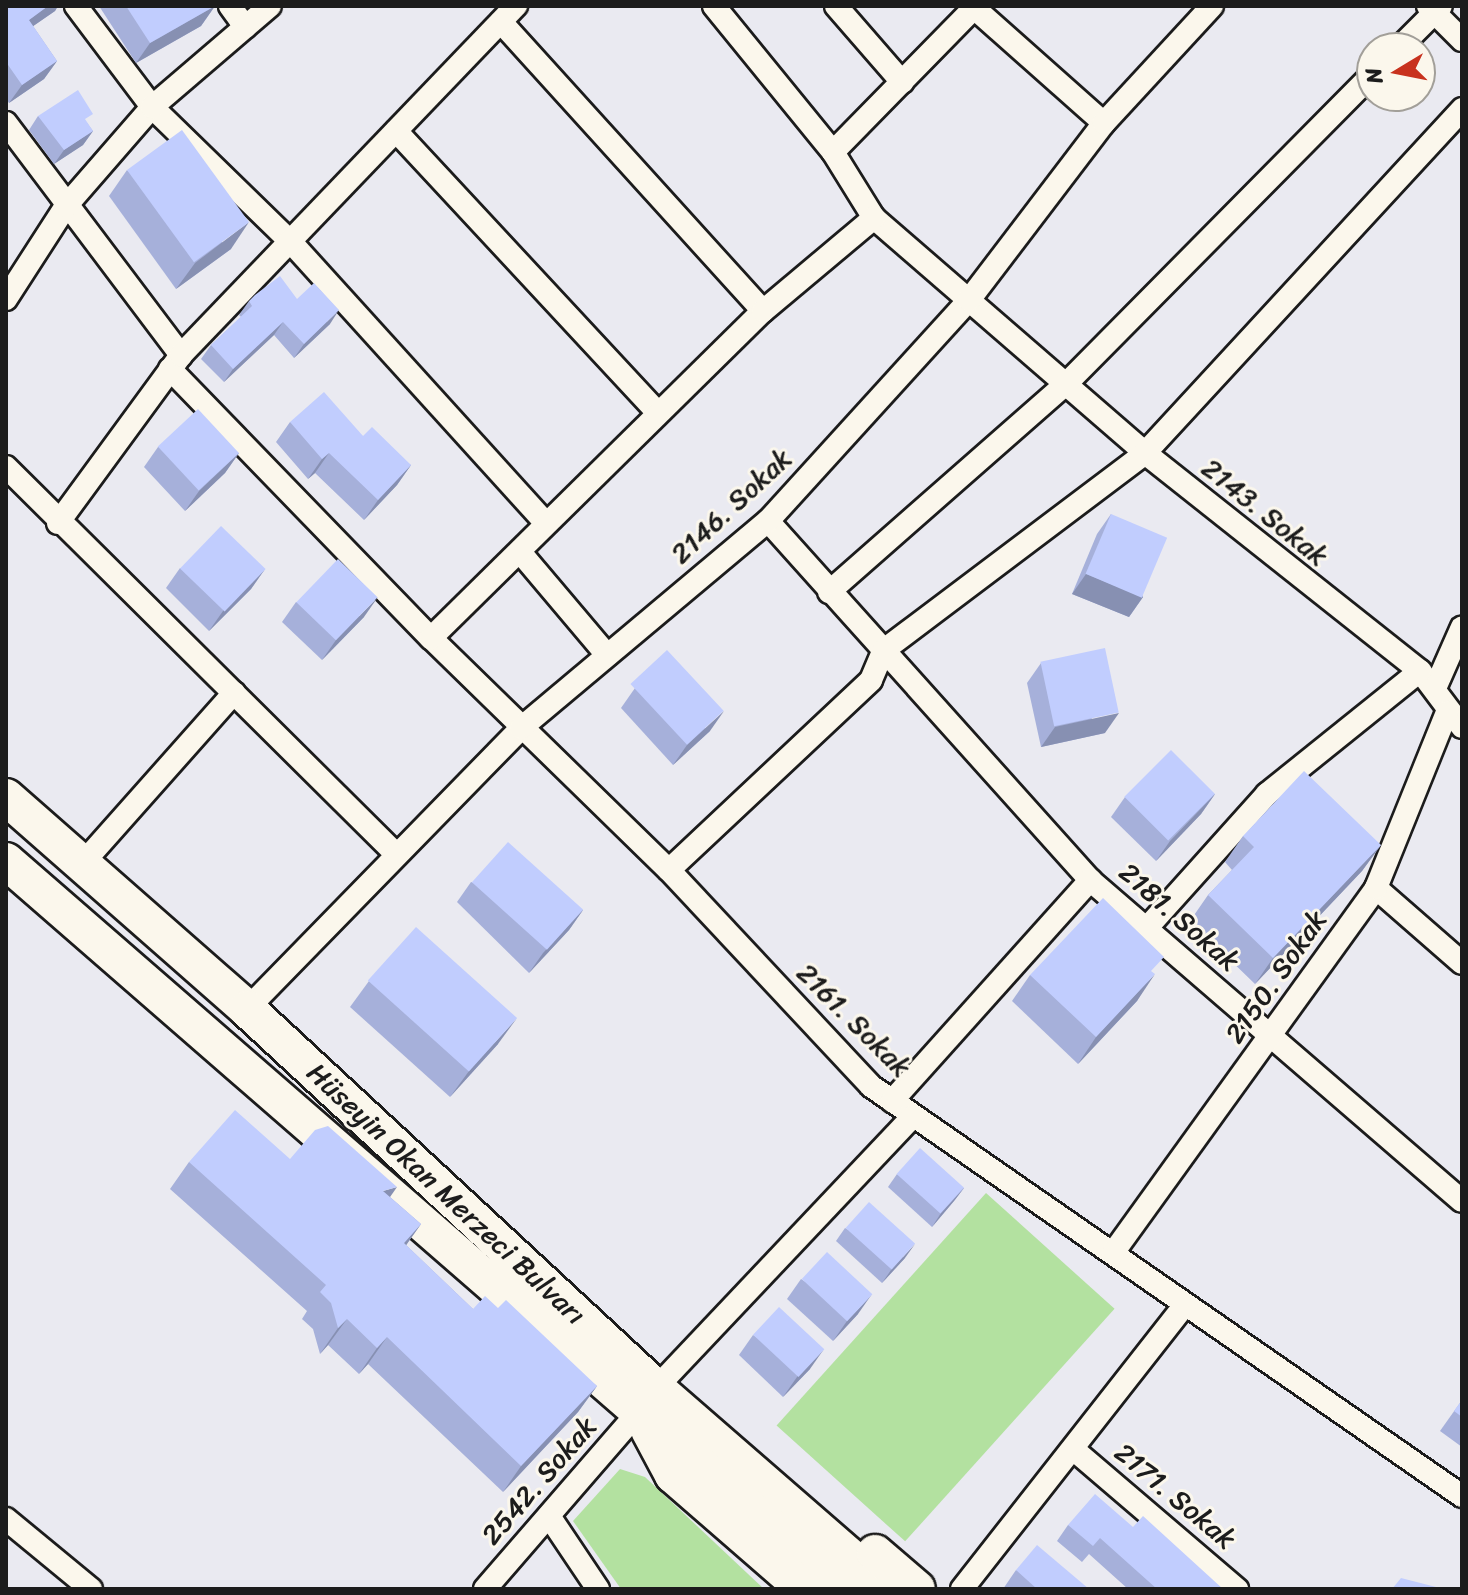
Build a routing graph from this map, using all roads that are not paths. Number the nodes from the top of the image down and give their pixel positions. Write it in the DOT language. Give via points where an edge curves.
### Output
graph roads {
  1 [pos="76,6"];
  2 [pos="230,6"];
  3 [pos="270,6"];
  4 [pos="714,6"];
  5 [pos="836,6"];
  6 [pos="1212,6"];
  7 [pos="973,7"];
  8 [pos="1434,8"];
  9 [pos="509,14"];
  10 [pos="245,27"];
  11 [pos="1413,32"];
  12 [pos="1462,40"];
  13 [pos="902,82"];
  14 [pos="1356,91"];
  15 [pos="152,107"];
  16 [pos="1462,109"];
  17 [pos="6,123"];
  18 [pos="1104,123"];
  19 [pos="396,131"];
  20 [pos="833,152"];
  21 [pos="66,206"];
  22 [pos="874,218"];
  23 [pos="290,241"];
  24 [pos="6,299"];
  25 [pos="969,300"];
  26 [pos="763,311"];
  27 [pos="175,362"];
  28 [pos="1066,384"];
  29 [pos="657,412"];
  30 [pos="1145,453"];
  31 [pos="6,467"];
  32 [pos="768,521"];
  33 [pos="58,523"];
  34 [pos="546,523"];
  35 [pos="520,552"];
  36 [pos="829,592"];
  37 [pos="1462,627"];
  38 [pos="431,638"];
  39 [pos="884,650"];
  40 [pos="607,655"];
  41 [pos="1428,679"];
  42 [pos="234,693"];
  43 [pos="1454,720"];
  44 [pos="521,728"];
  45 [pos="6,797"];
  46 [pos="396,854"];
  47 [pos="6,861"];
  48 [pos="82,864"];
  49 [pos="669,870"];
  50 [pos="1090,880"];
  51 [pos="1376,888"];
  52 [pos="1145,930"];
  53 [pos="1462,963"];
  54 [pos="247,1009"];
  55 [pos="1272,1037"];
  56 [pos="892,1101"];
  57 [pos="913,1116"];
  58 [pos="1462,1201"];
  59 [pos="1113,1253"];
  60 [pos="1185,1305"];
  61 [pos="648,1400"];
  62 [pos="1073,1449"];
  63 [pos="1462,1496"];
  64 [pos="549,1516"];
  65 [pos="6,1519"];
  66 [pos="91,1589"];
  67 [pos="485,1589"];
  68 [pos="598,1589"];
  69 [pos="804,1589"];
  70 [pos="843,1589"];
  71 [pos="887,1589"];
  72 [pos="917,1589"];
  73 [pos="962,1589"];
  74 [pos="1237,1589"];
  1 -- 15 [label="street"];
  2 -- 10 [label="street"];
  3 -- 10 [label="street"];
  4 -- 20 [label="street, 2143. Sokak"];
  5 -- 13 [label="street"];
  6 -- 18 [label="street, 2146. Sokak"];
  7 -- 13 [label="street"];
  7 -- 18 [label="street"];
  8 -- 11 [label="street"];
  8 -- 12 [label="street"];
  9 -- 19 [label="street"];
  9 -- 26 [label="street"];
  10 -- 15 [label="street"];
  13 -- 20 [label="street"];
  14 -- 28 [label="street"];
  15 -- 21 [label="street"];
  15 -- 23 [label="street"];
  16 -- 30 [label="street"];
  17 -- 21 [label="street, 2161. Sokak"];
  18 -- 25 [label="street, 2146. Sokak"];
  19 -- 23 [label="street"];
  19 -- 29 [label="street"];
  20 -- 22 [label="street, 2143. Sokak"];
  21 -- 24 [label="street"];
  21 -- 27 [label="street, 2161. Sokak"];
  22 -- 25 [label="street, 2143. Sokak"];
  22 -- 26 [label="street"];
  23 -- 27 [label="street"];
  23 -- 34 [label="street"];
  25 -- 28 [label="street, 2143. Sokak"];
  25 -- 32 [label="street, 2146. Sokak"];
  26 -- 29 [label="street"];
  27 -- 33 [label="street"];
  27 -- 38 [label="street, 2161. Sokak"];
  28 -- 30 [label="street, 2143. Sokak"];
  28 -- 36 [label="street"];
  29 -- 34 [label="street"];
  30 -- 39 [label="street"];
  30 -- 41 [label="street, 2143. Sokak"];
  31 -- 33 [label="street"];
  32 -- 36 [label="street, 2181. Sokak"];
  32 -- 40 [label="street, 2146. Sokak"];
  33 -- 42 [label="street"];
  34 -- 35 [label="street"];
  35 -- 38 [label="street"];
  35 -- 40 [label="street"];
  36 -- 39 [label="street, 2181. Sokak"];
  37 -- 41 [label="street"];
  38 -- 44 [label="street, 2161. Sokak"];
  39 -- 49 [label="street" via="871,680"];
  39 -- 50 [label="street, 2181. Sokak"];
  40 -- 44 [label="street, 2146. Sokak"];
  41 -- 43 [label="street, 2143. Sokak"];
  41 -- 52 [label="street" via="1267,794"];
  42 -- 46 [label="street"];
  42 -- 48 [label="street"];
  43 -- 51 [label="street, 2150. Sokak"];
  44 -- 46 [label="street, 2146. Sokak"];
  44 -- 49 [label="street, 2161. Sokak"];
  45 -- 48 [label="main road, Hüseyin Okan Merzeci Bulvarı"];
  46 -- 54 [label="street, 2146. Sokak"];
  47 -- 61 [label="main road, Hüseyin Okan Merzeci Bulvarı"];
  48 -- 54 [label="main road, Hüseyin Okan Merzeci Bulvarı"];
  49 -- 56 [label="street, 2161. Sokak" via="871,1086"];
  50 -- 52 [label="street, 2181. Sokak"];
  50 -- 56 [label="street"];
  51 -- 53 [label="street"];
  51 -- 55 [label="street, 2150. Sokak"];
  52 -- 55 [label="street, 2181. Sokak"];
  54 -- 61 [label="main road, Hüseyin Okan Merzeci Bulvarı"];
  55 -- 58 [label="street, 2181. Sokak"];
  55 -- 59 [label="street, 2150. Sokak"];
  56 -- 57 [label="street, 2161. Sokak"];
  57 -- 59 [label="street, 2161. Sokak"];
  57 -- 61 [label="street, 2542. Sokak"];
  59 -- 60 [label="street, 2161. Sokak"];
  60 -- 62 [label="street"];
  60 -- 63 [label="street, 2161. Sokak"];
  61 -- 64 [label="street, 2542. Sokak"];
  61 -- 69 [label="main road" via="673,1475"];
  61 -- 70 [label="main road, Hüseyin Okan Merzeci Bulvarı"];
  61 -- 71 [label="main road, Hüseyin Okan Merzeci Bulvarı"];
  61 -- 72 [label="main road" via="710,1409"];
  62 -- 73 [label="street"];
  62 -- 74 [label="street, 2171. Sokak"];
  64 -- 67 [label="street, 2542. Sokak"];
  64 -- 68 [label="street"];
  65 -- 66 [label="street"];
}
